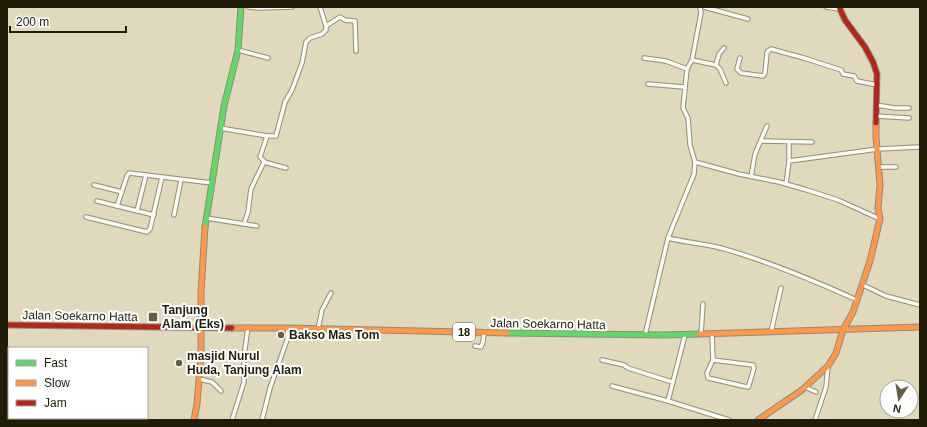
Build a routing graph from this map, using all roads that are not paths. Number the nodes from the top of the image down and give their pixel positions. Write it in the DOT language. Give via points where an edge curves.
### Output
graph roads {
  1 [pos="241,7"];
  2 [pos="249,7"];
  3 [pos="292,7"];
  4 [pos="320,7"];
  5 [pos="700,7"];
  6 [pos="704,7"];
  7 [pos="826,7"];
  8 [pos="839,8"];
  9 [pos="748,19"];
  10 [pos="326,26"];
  11 [pos="724,48"];
  12 [pos="238,50"];
  13 [pos="356,51"];
  14 [pos="268,58"];
  15 [pos="644,58"];
  16 [pos="740,58"];
  17 [pos="692,60"];
  18 [pos="716,66"];
  19 [pos="687,69"];
  20 [pos="726,83"];
  21 [pos="648,84"];
  22 [pos="877,85"];
  23 [pos="684,87"];
  24 [pos="876,105"];
  25 [pos="909,108"];
  26 [pos="876,116"];
  27 [pos="909,118"];
  28 [pos="767,126"];
  29 [pos="220,128"];
  30 [pos="267,136"];
  31 [pos="761,141"];
  32 [pos="789,142"];
  33 [pos="812,142"];
  34 [pos="919,148"];
  35 [pos="878,149"];
  36 [pos="789,161"];
  37 [pos="264,162"];
  38 [pos="695,162"];
  39 [pos="879,167"];
  40 [pos="896,167"];
  41 [pos="286,168"];
  42 [pos="146,175"];
  43 [pos="162,177"];
  44 [pos="751,177"];
  45 [pos="181,180"];
  46 [pos="212,183"];
  47 [pos="786,184"];
  48 [pos="94,185"];
  49 [pos="122,192"];
  50 [pos="97,201"];
  51 [pos="118,206"];
  52 [pos="137,211"];
  53 [pos="154,215"];
  54 [pos="174,215"];
  55 [pos="86,217"];
  56 [pos="206,218"];
  57 [pos="880,219"];
  58 [pos="244,224"];
  59 [pos="257,226"];
  60 [pos="668,238"];
  61 [pos="863,285"];
  62 [pos="781,288"];
  63 [pos="331,293"];
  64 [pos="857,300"];
  65 [pos="703,304"];
  66 [pos="920,305"];
  67 [pos="7,325"];
  68 [pos="248,327"];
  69 [pos="920,327"];
  70 [pos="202,328"];
  71 [pos="288,328"];
  72 [pos="318,329"];
  73 [pos="842,330"];
  74 [pos="771,332"];
  75 [pos="484,333"];
  76 [pos="701,334"];
  77 [pos="712,334"];
  78 [pos="645,335"];
  79 [pos="685,335"];
  80 [pos="475,346"];
  81 [pos="602,360"];
  82 [pos="713,360"];
  83 [pos="828,366"];
  84 [pos="199,379"];
  85 [pos="672,382"];
  86 [pos="612,386"];
  87 [pos="805,387"];
  88 [pos="221,391"];
  89 [pos="816,392"];
  90 [pos="668,401"];
  91 [pos="194,420"];
  92 [pos="232,420"];
  93 [pos="262,420"];
  94 [pos="729,420"];
  95 [pos="758,420"];
  96 [pos="815,420"];
  1 -- 12 [label="main road"];
  2 -- 3 [label="street"];
  4 -- 10 [label="street"];
  5 -- 17 [label="street"];
  6 -- 9 [label="street"];
  7 -- 8 [label="street"];
  8 -- 22 [label="main road" via="873,62"];
  10 -- 13 [label="street" via="340,17 355,21"];
  10 -- 30 [label="street" via="324,32 306,42 302,63 285,102 278,133 274,137"];
  11 -- 18 [label="street" via="719,54"];
  12 -- 14 [label="street"];
  12 -- 29 [label="main road"];
  15 -- 19 [label="street" via="666,61"];
  16 -- 22 [label="street" via="737,69 741,74 763,76 767,53 771,49 841,70 843,74 854,76 857,81"];
  17 -- 18 [label="street"];
  17 -- 19 [label="street"];
  18 -- 20 [label="street"];
  19 -- 23 [label="street"];
  21 -- 23 [label="street"];
  22 -- 24 [label="main road"];
  23 -- 38 [label="street" via="683,108 688,118 690,145"];
  24 -- 25 [label="street"];
  24 -- 26 [label="main road"];
  26 -- 27 [label="street"];
  26 -- 35 [label="main road"];
  28 -- 31 [label="street"];
  29 -- 30 [label="street"];
  29 -- 46 [label="main road"];
  30 -- 37 [label="street" via="260,157"];
  31 -- 32 [label="street"];
  31 -- 44 [label="street" via="755,154"];
  32 -- 33 [label="street"];
  32 -- 36 [label="street"];
  34 -- 35 [label="street"];
  35 -- 36 [label="street"];
  35 -- 39 [label="main road"];
  36 -- 47 [label="street"];
  37 -- 41 [label="street"];
  37 -- 58 [label="street" via="251,189"];
  38 -- 44 [label="street"];
  38 -- 60 [label="street" via="694,174"];
  39 -- 40 [label="street"];
  39 -- 57 [label="main road"];
  42 -- 43 [label="street"];
  42 -- 49 [label="street" via="129,173"];
  42 -- 52 [label="street"];
  43 -- 45 [label="street"];
  43 -- 53 [label="street"];
  44 -- 47 [label="street"];
  45 -- 46 [label="street"];
  45 -- 54 [label="street"];
  46 -- 56 [label="main road"];
  47 -- 57 [label="street" via="838,200"];
  48 -- 49 [label="street"];
  49 -- 51 [label="street"];
  50 -- 51 [label="street"];
  51 -- 52 [label="street"];
  52 -- 53 [label="street"];
  53 -- 55 [label="street" via="150,229 145,232"];
  56 -- 58 [label="street"];
  56 -- 70 [label="main road" via="201,293"];
  57 -- 61 [label="main road"];
  58 -- 59 [label="street"];
  60 -- 64 [label="street" via="710,245 775,265"];
  60 -- 78 [label="street"];
  61 -- 64 [label="main road"];
  61 -- 66 [label="street" via="886,296"];
  62 -- 74 [label="street"];
  63 -- 72 [label="street" via="322,310"];
  64 -- 73 [label="main road"];
  65 -- 76 [label="street"];
  67 -- 70 [label="main road, Jalan Soekarno Hatta / 18"];
  68 -- 70 [label="main road, Jalan Soekarno Hatta / 18"];
  68 -- 71 [label="main road, Jalan Soekarno Hatta / 18"];
  68 -- 92 [label="street" via="244,382"];
  69 -- 73 [label="main road, Jalan Soekarno Hatta / 18"];
  70 -- 84 [label="main road"];
  71 -- 72 [label="main road, Jalan Soekarno Hatta / 18"];
  71 -- 93 [label="street"];
  72 -- 75 [label="main road, Jalan Soekarno Hatta / 18"];
  73 -- 74 [label="main road, Jalan Soekarno Hatta / 18"];
  73 -- 83 [label="main road" via="836,353"];
  74 -- 77 [label="main road, Jalan Soekarno Hatta / 18"];
  75 -- 78 [label="main road, Jalan Soekarno Hatta / 18"];
  75 -- 80 [label="street" via="481,347"];
  76 -- 77 [label="main road, Jalan Soekarno Hatta / 18"];
  76 -- 79 [label="main road, Jalan Soekarno Hatta / 18"];
  77 -- 82 [label="street"];
  78 -- 79 [label="main road, Jalan Soekarno Hatta / 18"];
  79 -- 85 [label="street"];
  81 -- 85 [label="street"];
  82 -- 82 [label="street" via="707,374 708,378 748,387 753,365"];
  83 -- 87 [label="main road"];
  83 -- 96 [label="street" via="826,387"];
  84 -- 88 [label="street" via="212,382"];
  84 -- 91 [label="main road"];
  85 -- 90 [label="street"];
  86 -- 90 [label="street"];
  87 -- 89 [label="street"];
  87 -- 95 [label="main road"];
  90 -- 94 [label="street"];
}
